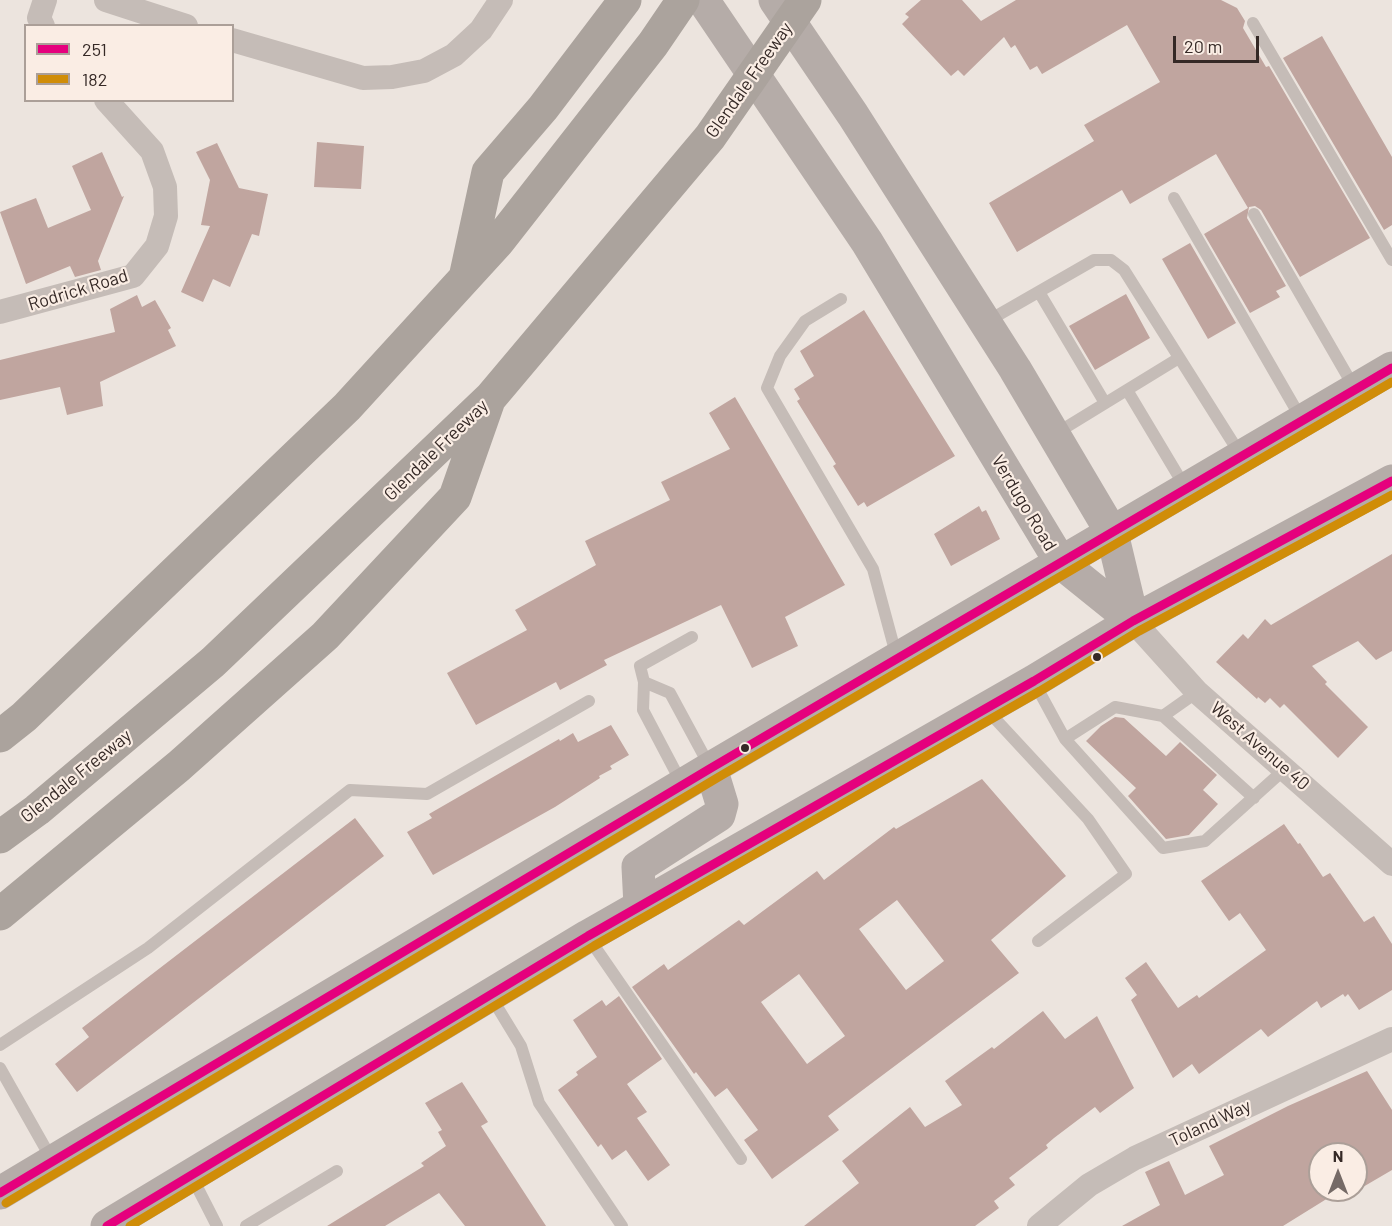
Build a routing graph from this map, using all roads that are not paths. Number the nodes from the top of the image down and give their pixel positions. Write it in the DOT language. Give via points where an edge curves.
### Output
graph roads {
  1 [pos="45,0"];
  2 [pos="106,0"];
  3 [pos="501,0"];
  4 [pos="625,0"];
  5 [pos="683,0"];
  6 [pos="703,0"];
  7 [pos="775,0"];
  8 [pos="805,0"];
  9 [pos="1253,23"];
  10 [pos="42,24"];
  11 [pos="180,24"];
  12 [pos="234,41"];
  13 [pos="108,102"];
  14 [pos="1174,198"];
  15 [pos="1254,214"];
  16 [pos="1392,260"];
  17 [pos="465,278"];
  18 [pos="1039,292"];
  19 [pos="841,299"];
  20 [pos="0,312"];
  21 [pos="985,322"];
  22 [pos="1179,358"];
  23 [pos="1392,368"];
  24 [pos="1355,389"];
  25 [pos="1128,390"];
  26 [pos="490,397"];
  27 [pos="1105,403"];
  28 [pos="1302,420"];
  29 [pos="1054,435"];
  30 [pos="1242,456"];
  31 [pos="1392,480"];
  32 [pos="1186,489"];
  33 [pos="1112,533"];
  34 [pos="1061,563"];
  35 [pos="1133,621"];
  36 [pos="692,637"];
  37 [pos="897,658"];
  38 [pos="1034,681"];
  39 [pos="644,682"];
  40 [pos="1197,692"];
  41 [pos="589,701"];
  42 [pos="986,708"];
  43 [pos="1163,716"];
  44 [pos="0,736"];
  45 [pos="1065,739"];
  46 [pos="711,768"];
  47 [pos="1286,768"];
  48 [pos="682,785"];
  49 [pos="1254,798"];
  50 [pos="0,837"];
  51 [pos="1389,856"];
  52 [pos="639,906"];
  53 [pos="0,914"];
  54 [pos="588,936"];
  55 [pos="1038,941"];
  56 [pos="490,994"];
  57 [pos="1392,1039"];
  58 [pos="0,1045"];
  59 [pos="0,1068"];
  60 [pos="741,1159"];
  61 [pos="53,1161"];
  62 [pos="337,1171"];
  63 [pos="192,1177"];
  64 [pos="0,1193"];
  65 [pos="107,1226"];
  66 [pos="217,1226"];
  67 [pos="246,1226"];
  68 [pos="622,1226"];
  69 [pos="1039,1226"];
  1 -- 10 [label="street" via="39,18"];
  2 -- 11 [label="street"];
  3 -- 12 [label="street" via="482,30 454,56 424,71 392,77 363,78"];
  4 -- 17 [label="highway" via="543,108 488,172"];
  5 -- 17 [label="highway" via="498,242"];
  6 -- 34 [label="main road, Verdugo Road" via="867,242"];
  7 -- 21 [label="main road"];
  8 -- 26 [label="highway, Glendale Freeway" via="710,137"];
  9 -- 16 [label="lane"];
  13 -- 20 [label="street, Rodrick Road" via="152,151 165,187 166,216 158,246 133,276"];
  14 -- 28 [label="lane"];
  15 -- 24 [label="lane"];
  17 -- 44 [label="highway" via="347,408 33,709"];
  18 -- 21 [label="lane"];
  18 -- 22 [label="lane" via="1094,260 1111,260 1124,270"];
  18 -- 27 [label="lane"];
  19 -- 37 [label="lane" via="806,321 780,356 767,388 873,570"];
  21 -- 29 [label="main road"];
  22 -- 25 [label="lane"];
  22 -- 30 [label="lane"];
  23 -- 24 [label="main road"];
  24 -- 28 [label="main road"];
  25 -- 27 [label="lane"];
  25 -- 32 [label="lane"];
  26 -- 50 [label="highway, Glendale Freeway" via="213,662"];
  26 -- 53 [label="highway" via="455,497 325,636 179,766"];
  27 -- 29 [label="lane"];
  28 -- 30 [label="main road"];
  29 -- 33 [label="main road"];
  30 -- 32 [label="main road"];
  31 -- 35 [label="main road"];
  32 -- 33 [label="main road"];
  33 -- 34 [label="main road"];
  33 -- 35 [label="main road"];
  34 -- 35 [label="main road, Verdugo Road"];
  34 -- 37 [label="main road"];
  35 -- 38 [label="main road"];
  35 -- 40 [label="street, West Avenue 40"];
  36 -- 39 [label="lane" via="639,666"];
  37 -- 46 [label="main road"];
  38 -- 42 [label="main road"];
  38 -- 45 [label="lane"];
  39 -- 46 [label="lane" via="670,693"];
  39 -- 48 [label="lane" via="643,710"];
  40 -- 43 [label="lane"];
  40 -- 47 [label="street, West Avenue 40"];
  41 -- 58 [label="lane" via="427,794 350,790 148,948"];
  42 -- 52 [label="main road"];
  42 -- 55 [label="lane" via="1088,819 1126,874"];
  43 -- 45 [label="lane" via="1115,707"];
  43 -- 49 [label="lane"];
  45 -- 49 [label="lane" via="1163,848 1205,841"];
  46 -- 48 [label="main road"];
  46 -- 52 [label="main road" via="723,804 718,815 638,867"];
  47 -- 49 [label="lane"];
  47 -- 51 [label="street, West Avenue 40"];
  48 -- 61 [label="main road"];
  52 -- 54 [label="main road"];
  54 -- 56 [label="main road"];
  54 -- 60 [label="lane"];
  56 -- 63 [label="main road"];
  56 -- 68 [label="lane" via="521,1046 539,1102"];
  57 -- 69 [label="street, Toland Way" via="1135,1158 1089,1185"];
  59 -- 61 [label="lane"];
  61 -- 64 [label="main road"];
  62 -- 67 [label="lane"];
  63 -- 65 [label="main road"];
  63 -- 66 [label="lane"];
}
